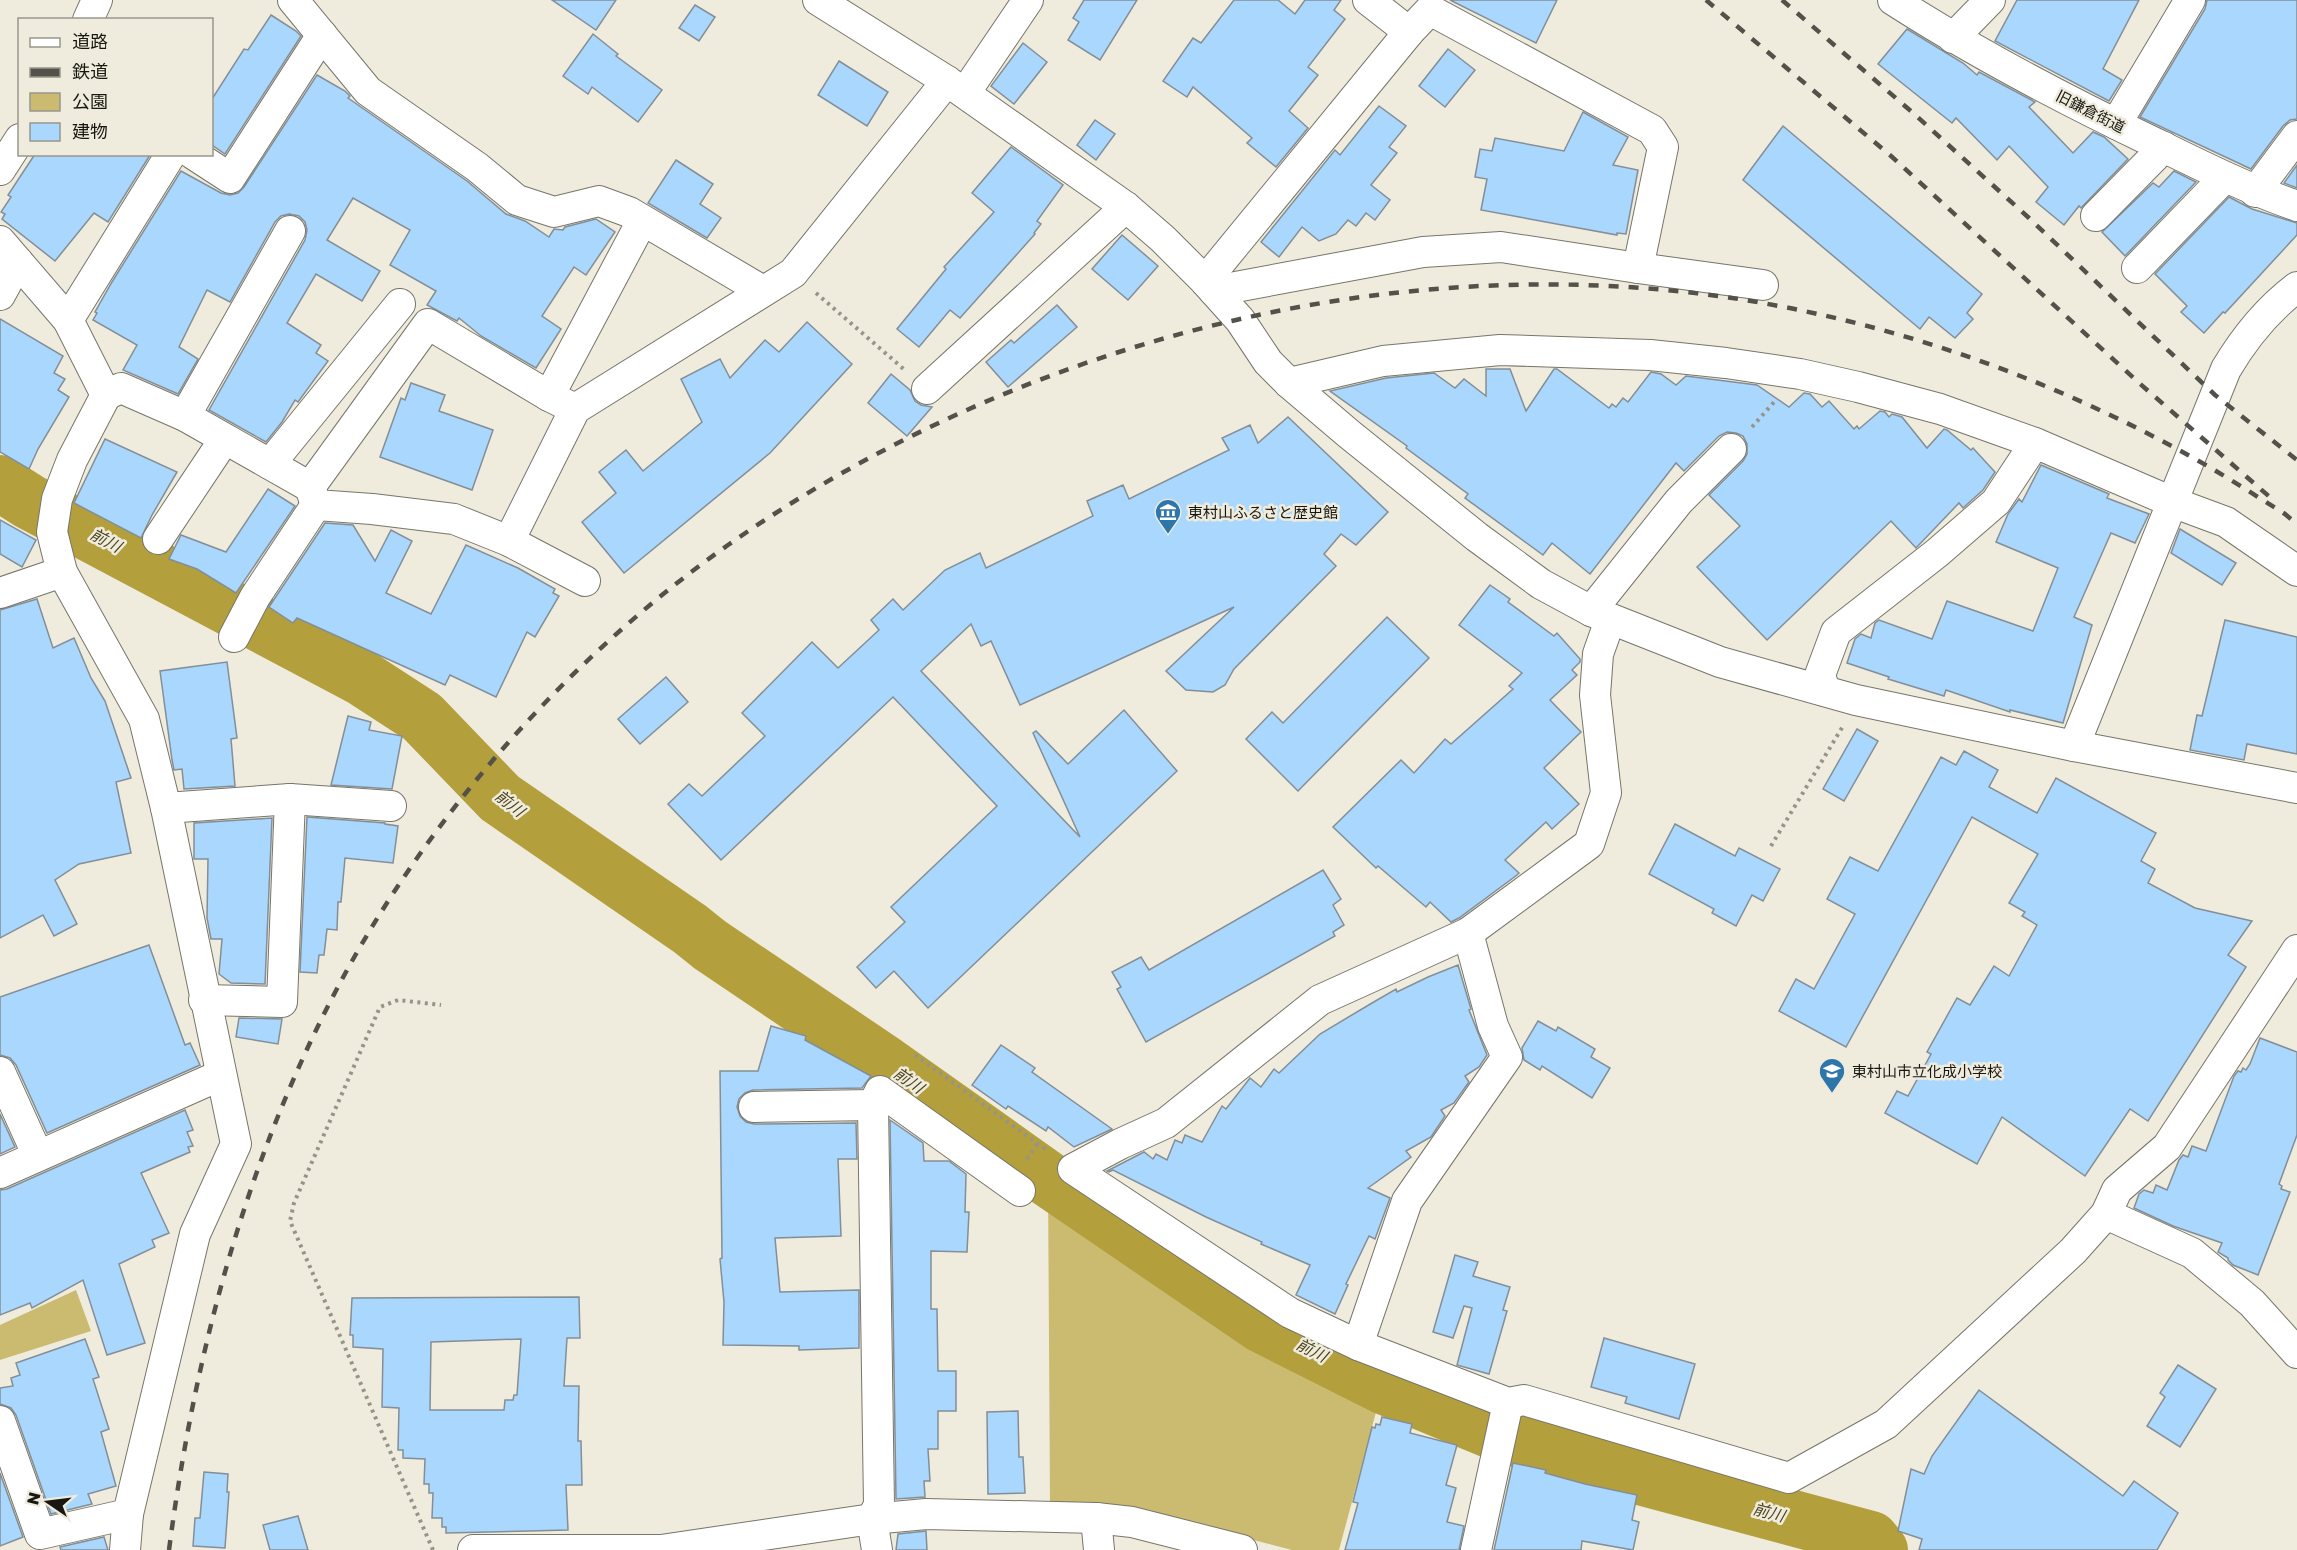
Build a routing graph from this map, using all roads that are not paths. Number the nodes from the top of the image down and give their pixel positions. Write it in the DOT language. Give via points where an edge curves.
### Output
graph roads {
  1 [pos="97,0"];
  2 [pos="293,0"];
  3 [pos="818,0"];
  4 [pos="1028,0"];
  5 [pos="1368,0"];
  6 [pos="1893,0"];
  7 [pos="1990,0"];
  8 [pos="2190,0"];
  9 [pos="89,18"];
  10 [pos="1409,32"];
  11 [pos="322,35"];
  12 [pos="1953,38"];
  13 [pos="956,87"];
  14 [pos="2115,124"];
  15 [pos="2297,136"];
  16 [pos="18,142"];
  17 [pos="2164,147"];
  18 [pos="170,156"];
  19 [pos="196,156"];
  20 [pos="0,170"];
  21 [pos="2225,177"];
  22 [pos="2255,192"];
  23 [pos="2297,206"];
  24 [pos="1126,207"];
  25 [pos="2096,216"];
  26 [pos="642,221"];
  27 [pos="290,231"];
  28 [pos="9,252"];
  29 [pos="1638,268"];
  30 [pos="2137,268"];
  31 [pos="1763,285"];
  32 [pos="1209,286"];
  33 [pos="2297,287"];
  34 [pos="763,291"];
  35 [pos="0,295"];
  36 [pos="400,304"];
  37 [pos="68,320"];
  38 [pos="1289,383"];
  39 [pos="927,388"];
  40 [pos="106,395"];
  41 [pos="549,396"];
  42 [pos="575,409"];
  43 [pos="185,416"];
  44 [pos="224,440"];
  45 [pos="2036,443"];
  46 [pos="1731,449"];
  47 [pos="270,464"];
  48 [pos="313,496"];
  49 [pos="2172,502"];
  50 [pos="158,539"];
  51 [pos="509,540"];
  52 [pos="2297,571"];
  53 [pos="62,572"];
  54 [pos="585,581"];
  55 [pos="0,593"];
  56 [pos="1601,615"];
  57 [pos="234,637"];
  58 [pos="1825,692"];
  59 [pos="2074,746"];
  60 [pos="2297,788"];
  61 [pos="290,799"];
  62 [pos="391,806"];
  63 [pos="166,808"];
  64 [pos="1468,933"];
  65 [pos="2297,950"];
  66 [pos="204,1000"];
  67 [pos="0,1072"];
  68 [pos="221,1075"];
  69 [pos="873,1105"];
  70 [pos="754,1107"];
  71 [pos="38,1156"];
  72 [pos="0,1173"];
  73 [pos="1020,1191"];
  74 [pos="2106,1214"];
  75 [pos="1358,1345"];
  76 [pos="2297,1353"];
  77 [pos="1508,1403"];
  78 [pos="0,1421"];
  79 [pos="128,1514"];
  80 [pos="1096,1518"];
  81 [pos="872,1519"];
  82 [pos="126,1550"];
  83 [pos="472,1550"];
  84 [pos="877,1550"];
  85 [pos="1099,1550"];
  86 [pos="1242,1550"];
  87 [pos="1476,1550"];
  1 -- 9 [label="street"];
  2 -- 11 [label="street"];
  3 -- 13 [label="street"];
  4 -- 13 [label="street"];
  5 -- 10 [label="street"];
  6 -- 12 [label="street, 旧鎌倉街道"];
  7 -- 12 [label="street"];
  8 -- 14 [label="street"];
  10 -- 29 [label="street" via="1430,10 1652,130 1663,147"];
  10 -- 32 [label="street"];
  11 -- 19 [label="street" via="230,178"];
  11 -- 26 [label="street" via="368,91 477,167 517,200 554,212 599,201"];
  12 -- 14 [label="street, 旧鎌倉街道"];
  13 -- 24 [label="street"];
  13 -- 34 [label="street" via="793,273"];
  14 -- 17 [label="street, 旧鎌倉街道"];
  15 -- 22 [label="street"];
  16 -- 20 [label="street"];
  17 -- 21 [label="street, 旧鎌倉街道"];
  17 -- 25 [label="street"];
  18 -- 37 [label="street"];
  21 -- 22 [label="street, 旧鎌倉街道"];
  21 -- 30 [label="street"];
  22 -- 23 [label="street, 旧鎌倉街道"];
  24 -- 32 [label="street"];
  24 -- 39 [label="street"];
  26 -- 34 [label="street"];
  26 -- 41 [label="street"];
  27 -- 43 [label="street"];
  28 -- 35 [label="street"];
  28 -- 37 [label="street"];
  29 -- 31 [label="street"];
  29 -- 32 [label="street" via="1501,247 1423,252"];
  32 -- 38 [label="street"];
  33 -- 49 [label="street" via="2277,302 2241,344 2226,369"];
  34 -- 42 [label="street"];
  36 -- 47 [label="street"];
  37 -- 40 [label="street"];
  38 -- 45 [label="street" via="1383,361 1500,350 1650,355 1800,374 1858,387 1940,409"];
  38 -- 56 [label="street" via="1477,537 1541,584"];
  40 -- 43 [label="street" via="121,388"];
  40 -- 53 [label="street" via="72,460 57,499 52,532"];
  41 -- 42 [label="street"];
  41 -- 48 [label="street" via="428,324"];
  42 -- 51 [label="street"];
  43 -- 44 [label="street"];
  44 -- 47 [label="street"];
  44 -- 50 [label="street"];
  45 -- 49 [label="street"];
  45 -- 58 [label="street" via="1996,502 1836,632 1820,675"];
  46 -- 56 [label="street" via="1679,501"];
  47 -- 48 [label="street"];
  48 -- 51 [label="street" via="454,519"];
  48 -- 57 [label="street"];
  49 -- 52 [label="street" via="2226,522"];
  49 -- 59 [label="street"];
  51 -- 54 [label="street"];
  53 -- 55 [label="street"];
  53 -- 63 [label="street" via="144,719"];
  56 -- 58 [label="street" via="1720,662"];
  56 -- 64 [label="street" via="1595,695 1606,793 1589,844"];
  58 -- 59 [label="street"];
  59 -- 60 [label="street"];
  61 -- 62 [label="street"];
  61 -- 63 [label="street"];
  61 -- 66 [label="street" via="282,1002"];
  63 -- 66 [label="street"];
  64 -- 75 [label="street" via="1493,1026 1507,1057 1407,1201"];
  64 -- 75 [label="street" via="1320,1000 1166,1124 1073,1169 1290,1313"];
  65 -- 74 [label="street" via="2167,1147 2117,1190"];
  66 -- 68 [label="street"];
  67 -- 71 [label="street"];
  68 -- 71 [label="street"];
  68 -- 79 [label="street" via="236,1144 195,1234"];
  69 -- 70 [label="street"];
  69 -- 73 [label="street" via="880,1091"];
  69 -- 81 [label="street" via="879,1504"];
  71 -- 72 [label="street"];
  74 -- 76 [label="street" via="2192,1253 2252,1303"];
  74 -- 77 [label="street" via="2073,1251 1886,1424 1789,1478 1524,1400"];
  75 -- 77 [label="street"];
  77 -- 87 [label="street"];
  78 -- 79 [label="street" via="40,1534"];
  79 -- 82 [label="street"];
  80 -- 81 [label="street" via="926,1514"];
  80 -- 85 [label="street"];
  80 -- 86 [label="street" via="1132,1522"];
  81 -- 83 [label="street" via="661,1550"];
  81 -- 84 [label="street"];
}
